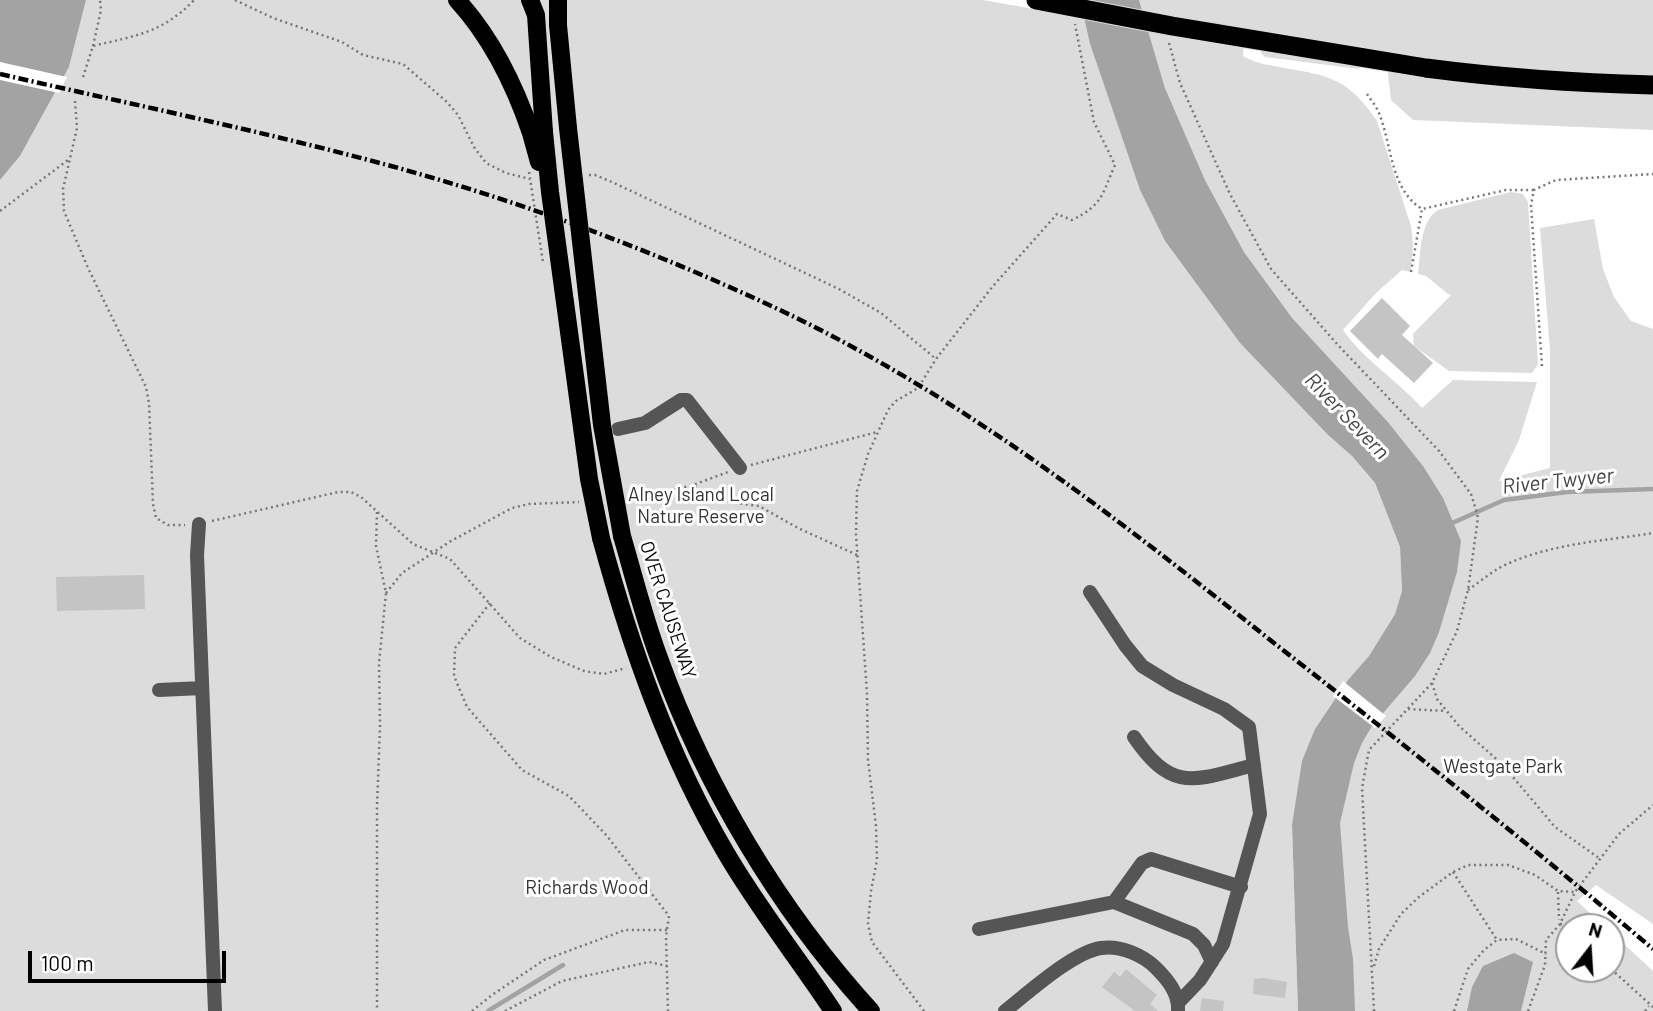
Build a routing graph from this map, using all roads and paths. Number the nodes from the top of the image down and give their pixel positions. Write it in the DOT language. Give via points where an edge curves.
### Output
graph roads {
  1 [pos="100,0"];
  2 [pos="194,0"];
  3 [pos="457,0"];
  4 [pos="530,0"];
  5 [pos="558,0"];
  6 [pos="1036,0"];
  7 [pos="1075,23"];
  8 [pos="1167,36"];
  9 [pos="93,46"];
  10 [pos="83,77"];
  11 [pos="1653,85"];
  12 [pos="1367,94"];
  13 [pos="75,100"];
  14 [pos="538,133"];
  15 [pos="68,159"];
  16 [pos="1653,174"];
  17 [pos="1534,190"];
  18 [pos="1422,209"];
  19 [pos="0,211"];
  20 [pos="1411,272"];
  21 [pos="1542,366"];
  22 [pos="618,429"];
  23 [pos="878,432"];
  24 [pos="740,468"];
  25 [pos="693,485"];
  26 [pos="590,502"];
  27 [pos="629,502"];
  28 [pos="377,512"];
  29 [pos="199,524"];
  30 [pos="1653,533"];
  31 [pos="433,553"];
  32 [pos="857,555"];
  33 [pos="1468,590"];
  34 [pos="1090,592"];
  35 [pos="386,593"];
  36 [pos="490,603"];
  37 [pos="659,659"];
  38 [pos="639,666"];
  39 [pos="1432,683"];
  40 [pos="202,688"];
  41 [pos="159,690"];
  42 [pos="1408,709"];
  43 [pos="1447,711"];
  44 [pos="1135,737"];
  45 [pos="1254,765"];
  46 [pos="1653,805"];
  47 [pos="1601,859"];
  48 [pos="1453,872"];
  49 [pos="1241,887"];
  50 [pos="1558,891"];
  51 [pos="1574,892"];
  52 [pos="1114,902"];
  53 [pos="1559,913"];
  54 [pos="1565,913"];
  55 [pos="804,927"];
  56 [pos="979,929"];
  57 [pos="667,930"];
  58 [pos="1555,930"];
  59 [pos="1497,940"];
  60 [pos="1546,954"];
  61 [pos="1212,962"];
  62 [pos="667,966"];
  63 [pos="1373,967"];
  64 [pos="1625,982"];
  65 [pos="1651,1006"];
  66 [pos="1178,1007"];
  67 [pos="215,1011"];
  68 [pos="377,1011"];
  69 [pos="472,1011"];
  70 [pos="505,1011"];
  71 [pos="668,1011"];
  72 [pos="833,1011"];
  73 [pos="857,1011"];
  74 [pos="871,1011"];
  75 [pos="924,1011"];
  76 [pos="1005,1011"];
  77 [pos="1374,1011"];
  78 [pos="1454,1011"];
  79 [pos="1528,1011"];
  80 [pos="1645,1011"];
  1 -- 9 [label="path"];
  2 -- 9 [label="path" via="146,34"];
  3 -- 14 [label="main road" via="495,54"];
  4 -- 14 [label="main road" via="537,24"];
  5 -- 37 [label="main road, OVER CAUSEWAY, bridge" via="602,425 622,536"];
  6 -- 11 [label="highway, bridge" via="1426,68 1500,78"];
  7 -- 23 [label="path" via="1094,122 1115,164 1099,201 1091,211 1072,220 1057,214 993,286 918,388 888,410"];
  8 -- 33 [label="path" via="1180,83 1230,194 1271,269 1439,451 1471,494 1478,518"];
  9 -- 10 [label="path"];
  12 -- 18 [label="path" via="1379,112 1398,181 1410,202"];
  13 -- 15 [label="path" via="77,128"];
  14 -- 38 [label="main road, bridge" via="589,479 601,538"];
  15 -- 19 [label="path"];
  15 -- 29 [label="path" via="64,211 146,387 156,517 168,525"];
  16 -- 17 [label="path" via="1556,180"];
  17 -- 18 [label="path" via="1506,190"];
  17 -- 21 [label="path" via="1531,205"];
  18 -- 20 [label="path"];
  22 -- 24 [label="street" via="645,423 687,400"];
  23 -- 24 [label="path"];
  23 -- 32 [label="path" via="857,491"];
  24 -- 25 [label="path"];
  25 -- 27 [label="path"];
  25 -- 32 [label="path" via="721,501 760,506"];
  26 -- 31 [label="path" via="512,508"];
  28 -- 29 [label="path" via="361,497 338,492"];
  28 -- 31 [label="path" via="413,544"];
  28 -- 35 [label="path" via="376,546"];
  29 -- 40 [label="street"];
  30 -- 33 [label="path" via="1524,559 1499,568"];
  31 -- 35 [label="path" via="402,573"];
  31 -- 36 [label="path" via="450,559"];
  32 -- 75 [label="path" via="877,860 868,924 872,942"];
  33 -- 39 [label="path" via="1457,631"];
  34 -- 45 [label="street" via="1143,666 1249,727"];
  35 -- 68 [label="path" via="379,663"];
  36 -- 38 [label="path" via="520,638 584,671 604,674"];
  36 -- 57 [label="path" via="456,648 454,676 467,707 522,770 569,796 607,836 669,916"];
  37 -- 38 [label="main road"];
  37 -- 55 [label="main road, OVER CAUSEWAY" via="719,792"];
  38 -- 72 [label="main road" via="699,805 760,907"];
  39 -- 42 [label="path"];
  39 -- 43 [label="path"];
  40 -- 41 [label="street"];
  40 -- 67 [label="street"];
  42 -- 43 [label="path"];
  42 -- 63 [label="path" via="1369,750 1364,769"];
  43 -- 47 [label="path" via="1502,764 1555,827"];
  44 -- 45 [label="street" via="1161,770 1177,777 1198,779"];
  45 -- 49 [label="street" via="1260,814"];
  46 -- 47 [label="path" via="1619,834"];
  47 -- 51 [label="path"];
  48 -- 50 [label="path" via="1483,863 1508,865 1535,875"];
  48 -- 59 [label="path"];
  48 -- 63 [label="path" via="1401,914"];
  49 -- 52 [label="street" via="1151,859 1142,863"];
  49 -- 61 [label="street" via="1223,944"];
  50 -- 51 [label="path"];
  50 -- 53 [label="path"];
  51 -- 54 [label="path"];
  52 -- 56 [label="street"];
  52 -- 61 [label="street" via="1194,934"];
  55 -- 73 [label="main road" via="815,951"];
  55 -- 74 [label="main road, OVER CAUSEWAY"];
  57 -- 62 [label="path"];
  57 -- 69 [label="path" via="625,930 544,960"];
  58 -- 60 [label="path" via="1546,940"];
  59 -- 60 [label="path" via="1516,939"];
  59 -- 78 [label="path" via="1468,969"];
  60 -- 79 [label="path"];
  61 -- 66 [label="street"];
  62 -- 70 [label="path" via="649,962 562,981"];
  62 -- 71 [label="path"];
  63 -- 77 [label="path"];
  64 -- 65 [label="path"];
  65 -- 80 [label="path"];
  66 -- 76 [label="street" via="1168,980 1148,960 1126,950 1101,948 1074,959"];
}
